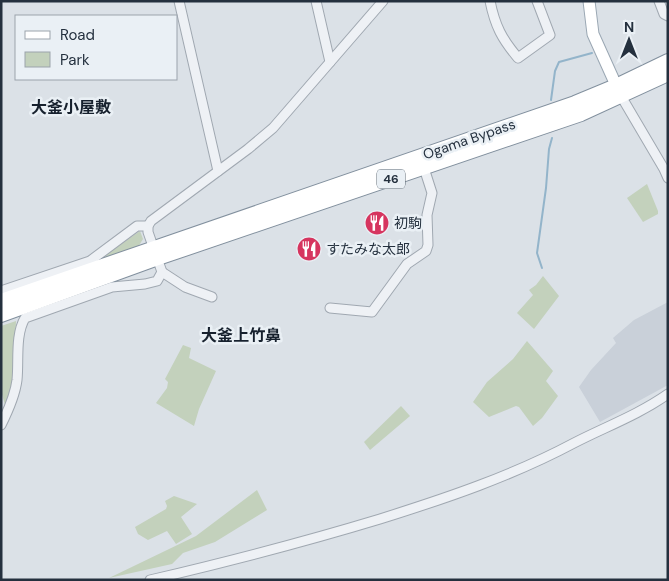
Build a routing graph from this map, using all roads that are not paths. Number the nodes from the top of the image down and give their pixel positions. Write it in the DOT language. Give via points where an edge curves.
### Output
graph roads {
  1 [pos="178,1"];
  2 [pos="316,1"];
  3 [pos="383,1"];
  4 [pos="490,1"];
  5 [pos="537,1"];
  6 [pos="589,1"];
  7 [pos="659,1"];
  8 [pos="668,16"];
  9 [pos="668,61"];
  10 [pos="330,62"];
  11 [pos="668,74"];
  12 [pos="619,91"];
  13 [pos="424,168"];
  14 [pos="218,171"];
  15 [pos="668,178"];
  16 [pos="148,226"];
  17 [pos="156,253"];
  18 [pos="162,272"];
  19 [pos="1,292"];
  20 [pos="212,297"];
  21 [pos="1,300"];
  22 [pos="330,308"];
  23 [pos="1,315"];
  24 [pos="668,394"];
  25 [pos="1,425"];
  26 [pos="150,580"];
  1 -- 14 [label="street"];
  2 -- 10 [label="street"];
  3 -- 10 [label="street"];
  4 -- 5 [label="street" via="502,38 518,58 550,35"];
  6 -- 12 [label="main road" via="593,34"];
  7 -- 8 [label="street"];
  9 -- 12 [label="highway, Ogama Bypass / 46"];
  10 -- 14 [label="street" via="273,128"];
  11 -- 12 [label="highway, Ogama Bypass / 46"];
  12 -- 13 [label="highway, Ogama Bypass / 46" via="581,114"];
  12 -- 15 [label="street"];
  12 -- 17 [label="highway, Ogama Bypass / 46" via="567,106"];
  13 -- 17 [label="highway, Ogama Bypass / 46"];
  13 -- 22 [label="street" via="432,193 427,215 426,251 408,264 372,312"];
  14 -- 16 [label="street"];
  16 -- 17 [label="street"];
  16 -- 19 [label="street" via="137,226 90,261"];
  17 -- 18 [label="street"];
  17 -- 21 [label="highway, 46"];
  17 -- 23 [label="highway, 46"];
  18 -- 20 [label="street" via="185,287"];
  18 -- 25 [label="street" via="156,281 112,287 25,318 20,326 16,383"];
  24 -- 26 [label="street" via="636,415 556,454 449,498 319,538"];
}
